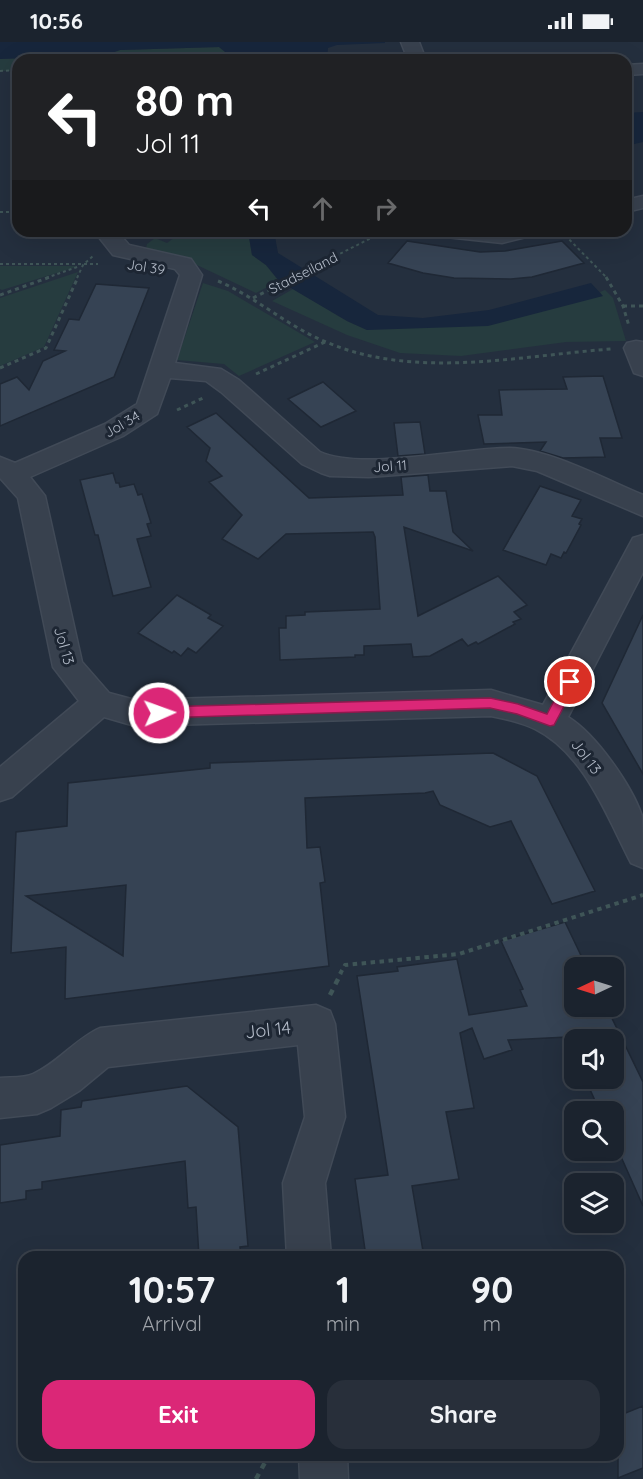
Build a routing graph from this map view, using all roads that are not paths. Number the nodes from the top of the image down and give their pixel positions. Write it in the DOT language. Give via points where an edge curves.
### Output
graph roads {
  1 [pos="110,237"];
  2 [pos="191,275"];
  3 [pos="160,369"];
  4 [pos="6,470"];
  5 [pos="643,506"];
  6 [pos="643,545"];
  7 [pos="99,703"];
  8 [pos="550,721"];
  9 [pos="0,787"];
  10 [pos="643,852"];
  11 [pos="0,1098"];
  12 [pos="309,1251"];
  13 [pos="322,1461"];
  14 [pos="324,1479"];
  1 -- 2 [label="street, Jol 39" via="121,250 183,264"];
  2 -- 3 [label="street, Jol 34"];
  3 -- 4 [label="street, Jol 34" via="148,408 114,430"];
  3 -- 5 [label="street, Jol 11" via="212,374 311,458 330,467 369,468 512,457 544,464"];
  4 -- 7 [label="street, Jol 13" via="31,496 68,667"];
  6 -- 8 [label="street"];
  7 -- 8 [label="street, Jol 13" via="135,713 490,703"];
  7 -- 9 [label="street"];
  8 -- 10 [label="street, Jol 13" via="569,734 596,765"];
  11 -- 12 [label="street, Jol 14" via="37,1094 100,1048 316,1024 325,1117 304,1183"];
  13 -- 14 [label="street"];
}
